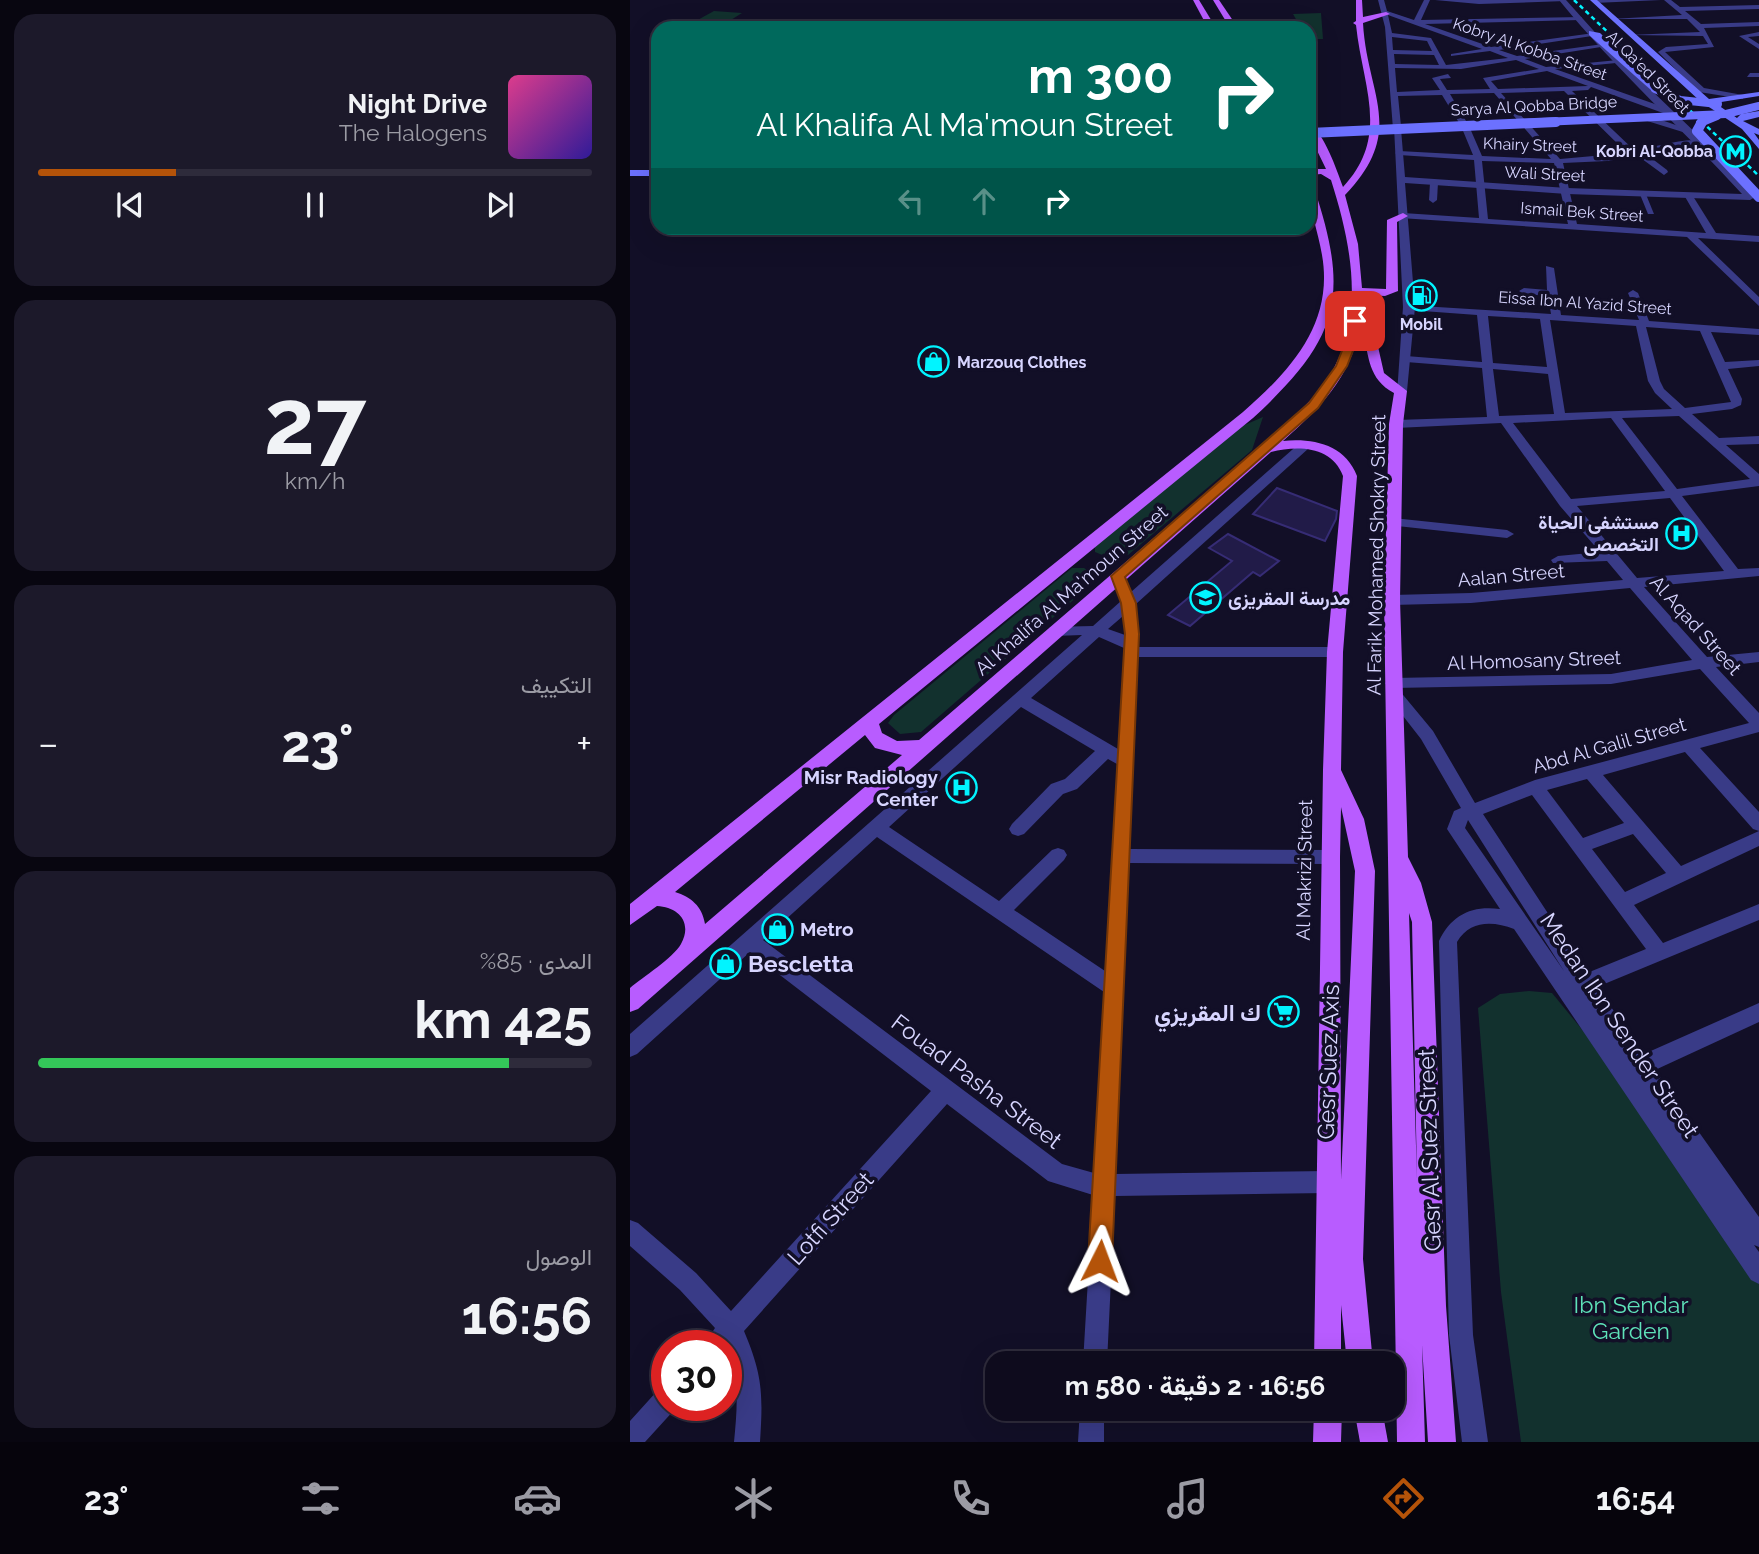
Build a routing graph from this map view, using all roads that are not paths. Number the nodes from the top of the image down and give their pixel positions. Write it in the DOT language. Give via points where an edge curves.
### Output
graph roads {
  1 [pos="1196,0"];
  2 [pos="1216,0"];
  3 [pos="1360,0"];
  4 [pos="1381,0"];
  5 [pos="1427,0"];
  6 [pos="1438,0"];
  7 [pos="1594,0"];
  8 [pos="1617,0"];
  9 [pos="1631,0"];
  10 [pos="1658,0"];
  11 [pos="1667,0"];
  12 [pos="1693,0"];
  13 [pos="1742,0"];
  14 [pos="1457,1"];
  15 [pos="1498,1"];
  16 [pos="1517,1"];
  17 [pos="1535,1"];
  18 [pos="1562,1"];
  19 [pos="1479,2"];
  20 [pos="1703,8"];
  21 [pos="1454,9"];
  22 [pos="1679,9"];
  23 [pos="1757,9"];
  24 [pos="1550,12"];
  25 [pos="1385,13"];
  26 [pos="1487,13"];
  27 [pos="1690,17"];
  28 [pos="1580,18"];
  29 [pos="1650,18"];
  30 [pos="1556,19"];
  31 [pos="1614,19"];
  32 [pos="1493,20"];
  33 [pos="1208,21"];
  34 [pos="1230,21"];
  35 [pos="1357,23"];
  36 [pos="1416,23"];
  37 [pos="1759,24"];
  38 [pos="1700,26"];
  39 [pos="1388,31"];
  40 [pos="1592,33"];
  41 [pos="1706,34"];
  42 [pos="1759,34"];
  43 [pos="1632,35"];
  44 [pos="1711,45"];
  45 [pos="1759,47"];
  46 [pos="1603,48"];
  47 [pos="1486,49"];
  48 [pos="1649,51"];
  49 [pos="1390,52"];
  50 [pos="1436,53"];
  51 [pos="1581,54"];
  52 [pos="1454,55"];
  53 [pos="1511,58"];
  54 [pos="1616,61"];
  55 [pos="1391,66"];
  56 [pos="1444,67"];
  57 [pos="1544,69"];
  58 [pos="1750,75"];
  59 [pos="1759,75"];
  60 [pos="1448,76"];
  61 [pos="1598,88"];
  62 [pos="1566,89"];
  63 [pos="1497,91"];
  64 [pos="1447,93"];
  65 [pos="1394,94"];
  66 [pos="1759,94"];
  67 [pos="1740,97"];
  68 [pos="1724,100"];
  69 [pos="1707,102"];
  70 [pos="1757,104"];
  71 [pos="1667,112"];
  72 [pos="1726,114"];
  73 [pos="1759,114"];
  74 [pos="1748,115"];
  75 [pos="1647,118"];
  76 [pos="1598,120"];
  77 [pos="1526,124"];
  78 [pos="1742,125"];
  79 [pos="1465,126"];
  80 [pos="1397,128"];
  81 [pos="1316,130"];
  82 [pos="1316,130"];
  83 [pos="1689,131"];
  84 [pos="1759,131"];
  85 [pos="1700,142"];
  86 [pos="1316,143"];
  87 [pos="1759,146"];
  88 [pos="1399,153"];
  89 [pos="1637,154"];
  90 [pos="1478,157"];
  91 [pos="1558,161"];
  92 [pos="1316,171"];
  93 [pos="1664,172"];
  94 [pos="630,173"];
  95 [pos="651,173"];
  96 [pos="1334,175"];
  97 [pos="1401,180"];
  98 [pos="630,181"];
  99 [pos="651,181"];
  100 [pos="1434,183"];
  101 [pos="1482,186"];
  102 [pos="1567,191"];
  103 [pos="1642,194"];
  104 [pos="1340,195"];
  105 [pos="1688,195"];
  106 [pos="1754,197"];
  107 [pos="1433,200"];
  108 [pos="1651,212"];
  109 [pos="1316,213"];
  110 [pos="1403,216"];
  111 [pos="1484,221"];
  112 [pos="1573,227"];
  113 [pos="1689,234"];
  114 [pos="1713,236"];
  115 [pos="1759,239"];
  116 [pos="1549,268"];
  117 [pos="1356,291"];
  118 [pos="1524,291"];
  119 [pos="1552,292"];
  120 [pos="1633,293"];
  121 [pos="1759,303"];
  122 [pos="1409,307"];
  123 [pos="1482,311"];
  124 [pos="1550,316"];
  125 [pos="1355,321"];
  126 [pos="1643,323"];
  127 [pos="1704,328"];
  128 [pos="1758,333"];
  129 [pos="1406,359"];
  130 [pos="1759,363"];
  131 [pos="1488,366"];
  132 [pos="1720,366"];
  133 [pos="1554,371"];
  134 [pos="1401,391"];
  135 [pos="1682,412"];
  136 [pos="1614,415"];
  137 [pos="1560,416"];
  138 [pos="1498,419"];
  139 [pos="1396,424"];
  140 [pos="1759,440"];
  141 [pos="1715,442"];
  142 [pos="1305,445"];
  143 [pos="1266,449"];
  144 [pos="1759,481"];
  145 [pos="1674,494"];
  146 [pos="1565,503"];
  147 [pos="1393,522"];
  148 [pos="1507,534"];
  149 [pos="1610,556"];
  150 [pos="1558,560"];
  151 [pos="1759,572"];
  152 [pos="1734,574"];
  153 [pos="1118,576"];
  154 [pos="1633,583"];
  155 [pos="1392,600"];
  156 [pos="1129,603"];
  157 [pos="1055,631"];
  158 [pos="1096,631"];
  159 [pos="1131,649"];
  160 [pos="1335,652"];
  161 [pos="1759,657"];
  162 [pos="1703,663"];
  163 [pos="1394,689"];
  164 [pos="1020,699"];
  165 [pos="870,722"];
  166 [pos="1759,724"];
  167 [pos="1687,744"];
  168 [pos="922,746"];
  169 [pos="1107,750"];
  170 [pos="1125,761"];
  171 [pos="1332,770"];
  172 [pos="1591,772"];
  173 [pos="1535,787"];
  174 [pos="1472,812"];
  175 [pos="1759,824"];
  176 [pos="1636,825"];
  177 [pos="876,827"];
  178 [pos="1018,829"];
  179 [pos="1759,838"];
  180 [pos="1580,846"];
  181 [pos="1058,855"];
  182 [pos="1121,856"];
  183 [pos="1330,857"];
  184 [pos="1397,857"];
  185 [pos="1679,876"];
  186 [pos="653,897"];
  187 [pos="1622,902"];
  188 [pos="1000,912"];
  189 [pos="1759,912"];
  190 [pos="630,916"];
  191 [pos="1520,923"];
  192 [pos="749,941"];
  193 [pos="689,950"];
  194 [pos="1660,953"];
  195 [pos="1583,984"];
  196 [pos="1114,989"];
  197 [pos="630,1002"];
  198 [pos="1759,1012"];
  199 [pos="630,1047"];
  200 [pos="1639,1067"];
  201 [pos="945,1091"];
  202 [pos="1328,1182"];
  203 [pos="1104,1185"];
  204 [pos="630,1231"];
  205 [pos="1759,1236"];
  206 [pos="1759,1272"];
  207 [pos="721,1330"];
  208 [pos="729,1330"];
  209 [pos="1096,1351"];
  210 [pos="1328,1351"];
  211 [pos="1359,1351"];
  212 [pos="742,1355"];
  213 [pos="651,1417"];
  214 [pos="1092,1421"];
  215 [pos="1328,1421"];
  216 [pos="1370,1421"];
  217 [pos="630,1440"];
  218 [pos="747,1442"];
  219 [pos="1091,1442"];
  220 [pos="1327,1442"];
  221 [pos="1374,1442"];
  222 [pos="1411,1442"];
  223 [pos="1442,1442"];
  224 [pos="1475,1442"];
  1 -- 33 [label="main road"];
  2 -- 34 [label="main road"];
  3 -- 25 [label="main road"];
  3 -- 35 [label="main road"];
  4 -- 25 [label="street"];
  5 -- 36 [label="street"];
  6 -- 14 [label="street"];
  7 -- 8 [label="street"];
  7 -- 31 [label="main road"];
  8 -- 9 [label="street"];
  9 -- 10 [label="street"];
  9 -- 29 [label="street"];
  11 -- 22 [label="street"];
  12 -- 20 [label="street"];
  13 -- 23 [label="street"];
  14 -- 19 [label="street"];
  14 -- 21 [label="street"];
  15 -- 16 [label="street"];
  15 -- 19 [label="street"];
  16 -- 17 [label="street"];
  17 -- 18 [label="street"];
  17 -- 24 [label="street"];
  18 -- 28 [label="street, Al Qa'ed Street"];
  19 -- 26 [label="street"];
  20 -- 22 [label="street"];
  20 -- 23 [label="street"];
  22 -- 27 [label="street"];
  24 -- 26 [label="street"];
  24 -- 30 [label="street"];
  25 -- 35 [label="main road"];
  25 -- 36 [label="street, Kobry Al Kobba Street"];
  25 -- 39 [label="street"];
  26 -- 32 [label="street"];
  27 -- 29 [label="street"];
  27 -- 38 [label="street"];
  28 -- 30 [label="street"];
  28 -- 40 [label="street, Al Qa'ed Street"];
  29 -- 31 [label="street"];
  30 -- 32 [label="street"];
  31 -- 43 [label="main road"];
  32 -- 36 [label="street"];
  35 -- 104 [label="main road" via="1378,128 1367,164"];
  36 -- 39 [label="street"];
  36 -- 47 [label="street, Kobry Al Kobba Street"];
  37 -- 38 [label="street"];
  38 -- 41 [label="street"];
  39 -- 49 [label="street"];
  39 -- 50 [label="street" via="1427,38"];
  40 -- 46 [label="street, Al Qa'ed Street"];
  40 -- 47 [label="street"];
  40 -- 70 [label="main road, bridge" via="1655,89 1672,98"];
  41 -- 43 [label="street"];
  41 -- 44 [label="street"];
  42 -- 45 [label="street" via="1742,36"];
  43 -- 48 [label="main road"];
  44 -- 48 [label="street"];
  44 -- 67 [label="street" via="1661,51 1702,90"];
  46 -- 51 [label="street"];
  46 -- 53 [label="street"];
  46 -- 54 [label="street, Al Qa'ed Street"];
  47 -- 52 [label="street"];
  47 -- 53 [label="street, Kobry Al Kobba Street"];
  48 -- 69 [label="main road"];
  49 -- 50 [label="street"];
  49 -- 55 [label="street"];
  50 -- 56 [label="street"];
  53 -- 56 [label="street"];
  53 -- 57 [label="street, Kobry Al Kobba Street"];
  54 -- 57 [label="street"];
  54 -- 71 [label="street, Al Qa'ed Street"];
  55 -- 56 [label="street"];
  55 -- 65 [label="street"];
  57 -- 61 [label="street, Kobry Al Kobba Street"];
  57 -- 63 [label="street" via="1487,79"];
  58 -- 59 [label="street"];
  60 -- 64 [label="street" via="1436,78"];
  61 -- 62 [label="street"];
  61 -- 71 [label="street, Kobry Al Kobba Street"];
  62 -- 63 [label="street"];
  62 -- 76 [label="street"];
  63 -- 64 [label="street"];
  63 -- 77 [label="street"];
  64 -- 65 [label="street"];
  64 -- 79 [label="street"];
  65 -- 80 [label="street"];
  66 -- 67 [label="main road"];
  67 -- 68 [label="main road"];
  68 -- 69 [label="main road"];
  68 -- 74 [label="main road"];
  69 -- 78 [label="main road"];
  70 -- 72 [label="main road, Sarya Al Qobba Bridge, bridge"];
  70 -- 81 [label="main road, Sarya Al Qobba Bridge, bridge" via="1671,113"];
  71 -- 75 [label="street"];
  71 -- 83 [label="street, Al Qa'ed Street"];
  72 -- 82 [label="main road, Sarya Al Qobba Bridge, bridge"];
  72 -- 106 [label="main road, bridge" via="1701,122 1697,131"];
  73 -- 74 [label="main road"];
  74 -- 78 [label="main road" via="1739,119"];
  75 -- 76 [label="street"];
  75 -- 83 [label="street"];
  76 -- 77 [label="street"];
  76 -- 89 [label="street"];
  77 -- 79 [label="street"];
  77 -- 91 [label="street"];
  78 -- 84 [label="main road"];
  78 -- 87 [label="main road"];
  79 -- 80 [label="street"];
  79 -- 90 [label="street"];
  80 -- 88 [label="street, Al Farik Mohamed Shokry Street"];
  83 -- 85 [label="street, Al Qa'ed Street"];
  85 -- 89 [label="street, Khairy Street"];
  85 -- 106 [label="street, Al Qa'ed Street"];
  86 -- 96 [label="main road, Al Khalifa Al Ma'moun Street"];
  88 -- 90 [label="street, Khairy Street"];
  88 -- 97 [label="street, Al Farik Mohamed Shokry Street"];
  89 -- 91 [label="street, Khairy Street"];
  89 -- 93 [label="street"];
  90 -- 91 [label="street, Khairy Street"];
  90 -- 101 [label="street"];
  91 -- 102 [label="street"];
  92 -- 96 [label="main road"];
  94 -- 95 [label="main road"];
  96 -- 104 [label="main road, Al Khalifa Al Ma'moun Street"];
  97 -- 100 [label="street, Wali Street"];
  97 -- 110 [label="street, Al Farik Mohamed Shokry Street"];
  98 -- 99 [label="main road"];
  100 -- 101 [label="street, Wali Street"];
  100 -- 107 [label="street"];
  101 -- 102 [label="street, Wali Street"];
  101 -- 111 [label="street"];
  102 -- 103 [label="street, Wali Street"];
  102 -- 112 [label="street"];
  103 -- 105 [label="street, Wali Street"];
  103 -- 108 [label="street"];
  104 -- 117 [label="main road, Al Khalifa Al Ma'moun Street" via="1353,245"];
  105 -- 106 [label="street, Wali Street"];
  105 -- 114 [label="street"];
  109 -- 165 [label="main road, Al Khalifa Al Ma'moun Street" via="1330,263 1330,299 1317,338 1293,372 1248,415"];
  110 -- 111 [label="street, Ismail Bek Street"];
  110 -- 117 [label="main road" via="1392,220 1392,290"];
  110 -- 122 [label="street, Al Farik Mohamed Shokry Street"];
  111 -- 112 [label="street, Ismail Bek Street"];
  112 -- 113 [label="street, Ismail Bek Street"];
  113 -- 114 [label="street, Ismail Bek Street"];
  113 -- 121 [label="street"];
  114 -- 115 [label="street, Ismail Bek Street"];
  116 -- 119 [label="street"];
  117 -- 125 [label="main road, Al Khalifa Al Ma'moun Street"];
  118 -- 119 [label="street"];
  119 -- 124 [label="street"];
  120 -- 126 [label="street"];
  122 -- 123 [label="street, Eissa Ibn Al Yazid Street"];
  122 -- 129 [label="street, Al Farik Mohamed Shokry Street"];
  123 -- 124 [label="street, Eissa Ibn Al Yazid Street"];
  123 -- 131 [label="street"];
  124 -- 126 [label="street, Eissa Ibn Al Yazid Street"];
  124 -- 133 [label="street"];
  125 -- 134 [label="main road" via="1368,329 1380,379"];
  125 -- 143 [label="main road, Al Khalifa Al Ma'moun Street" via="1335,378 1314,405"];
  126 -- 127 [label="street, Eissa Ibn Al Yazid Street"];
  126 -- 135 [label="street" via="1654,381"];
  127 -- 128 [label="street, Eissa Ibn Al Yazid Street"];
  127 -- 132 [label="street"];
  129 -- 131 [label="street"];
  129 -- 134 [label="street, Al Farik Mohamed Shokry Street"];
  130 -- 132 [label="street"];
  131 -- 133 [label="street"];
  131 -- 138 [label="street"];
  132 -- 135 [label="street" via="1737,403"];
  133 -- 137 [label="street"];
  134 -- 139 [label="main road, Al Farik Mohamed Shokry Street"];
  135 -- 136 [label="street"];
  135 -- 141 [label="street"];
  136 -- 137 [label="street"];
  136 -- 145 [label="street"];
  137 -- 138 [label="street"];
  138 -- 139 [label="street"];
  138 -- 146 [label="street, Al Aqad Street"];
  139 -- 147 [label="main road, Al Farik Mohamed Shokry Street"];
  140 -- 141 [label="street"];
  141 -- 144 [label="street"];
  142 -- 143 [label="main road, Al Makrizi Street"];
  142 -- 156 [label="street"];
  142 -- 160 [label="main road, Al Makrizi Street" via="1340,458 1350,476"];
  143 -- 153 [label="main road, Al Khalifa Al Ma'moun Street"];
  144 -- 145 [label="street"];
  145 -- 146 [label="street"];
  145 -- 152 [label="street"];
  146 -- 149 [label="street, Al Aqad Street"];
  147 -- 148 [label="street"];
  147 -- 155 [label="main road, Al Farik Mohamed Shokry Street"];
  149 -- 150 [label="street"];
  149 -- 154 [label="street, Al Aqad Street"];
  151 -- 152 [label="street, Aalan Street"];
  152 -- 154 [label="street, Aalan Street"];
  153 -- 156 [label="street"];
  153 -- 157 [label="main road, Al Khalifa Al Ma'moun Street"];
  154 -- 155 [label="street, Aalan Street" via="1471,598"];
  154 -- 162 [label="street, Al Aqad Street"];
  155 -- 163 [label="main road, Al Farik Mohamed Shokry Street"];
  156 -- 158 [label="street"];
  156 -- 159 [label="street"];
  157 -- 158 [label="street"];
  157 -- 168 [label="main road, Al Khalifa Al Ma'moun Street"];
  158 -- 159 [label="street"];
  158 -- 164 [label="street"];
  159 -- 160 [label="street"];
  159 -- 170 [label="street"];
  160 -- 171 [label="main road, Al Makrizi Street"];
  161 -- 162 [label="street, Al Homosany Street"];
  162 -- 163 [label="street, Al Homosany Street" via="1611,679"];
  162 -- 166 [label="street, Al Aqad Street"];
  163 -- 174 [label="street, Medan Ibn Sender Street"];
  163 -- 184 [label="main road, Al Farik Mohamed Shokry Street"];
  164 -- 169 [label="street"];
  164 -- 177 [label="street"];
  165 -- 168 [label="main road" via="873,735 885,745 903,749"];
  165 -- 186 [label="main road, Al Khalifa Al Ma'moun Street"];
  166 -- 167 [label="street, Abd Al Galil Street"];
  167 -- 172 [label="street, Abd Al Galil Street"];
  167 -- 175 [label="street"];
  168 -- 193 [label="main road, Al Khalifa Al Ma'moun Street"];
  169 -- 170 [label="street"];
  169 -- 178 [label="street" via="1071,784 1057,789"];
  170 -- 182 [label="street"];
  171 -- 183 [label="main road, Al Makrizi Street"];
  171 -- 211 [label="main road, Gesr Suez Axis" via="1350,804 1365,871 1350,1259"];
  172 -- 173 [label="street, Abd Al Galil Street"];
  172 -- 176 [label="street"];
  173 -- 174 [label="street, Abd Al Galil Street"];
  173 -- 180 [label="street"];
  174 -- 191 [label="street, Medan Ibn Sender Street" via="1460,817 1455,829"];
  174 -- 195 [label="street, Medan Ibn Sender Street"];
  176 -- 180 [label="street"];
  176 -- 185 [label="street"];
  177 -- 188 [label="street"];
  177 -- 192 [label="street"];
  179 -- 185 [label="street"];
  180 -- 187 [label="street"];
  181 -- 188 [label="street"];
  182 -- 183 [label="street"];
  182 -- 196 [label="street"];
  183 -- 202 [label="main road, Al Makrizi Street"];
  184 -- 222 [label="main road"];
  184 -- 223 [label="main road" via="1411,883 1422,922 1433,1306"];
  185 -- 187 [label="street"];
  186 -- 190 [label="main road, Al Khalifa Al Ma'moun Street"];
  186 -- 193 [label="main road" via="676,900 691,911 696,929"];
  187 -- 194 [label="street"];
  188 -- 196 [label="street"];
  189 -- 194 [label="street"];
  191 -- 206 [label="street, Medan Ibn Sender Street"];
  191 -- 224 [label="street, Gesr Al Suez Street" via="1499,915 1479,915 1463,922 1448,941 1461,1335"];
  192 -- 199 [label="street"];
  192 -- 201 [label="street, Fouad Pasha Street"];
  193 -- 197 [label="main road, Al Khalifa Al Ma'moun Street"];
  194 -- 195 [label="street"];
  195 -- 200 [label="street, Medan Ibn Sender Street"];
  196 -- 203 [label="street"];
  198 -- 200 [label="street"];
  200 -- 205 [label="street, Medan Ibn Sender Street"];
  201 -- 203 [label="street, Fouad Pasha Street" via="1042,1165 1072,1179"];
  201 -- 208 [label="street, Lotfi Street"];
  202 -- 203 [label="street, Fouad Pasha Street"];
  202 -- 210 [label="main road, Al Makrizi Street"];
  203 -- 209 [label="street"];
  204 -- 207 [label="street" via="713,1307"];
  212 -- 218 [label="street" via="750,1389"];
  213 -- 217 [label="street"];
  214 -- 219 [label="street"];
  215 -- 220 [label="main road"];
  216 -- 221 [label="main road"];
}
